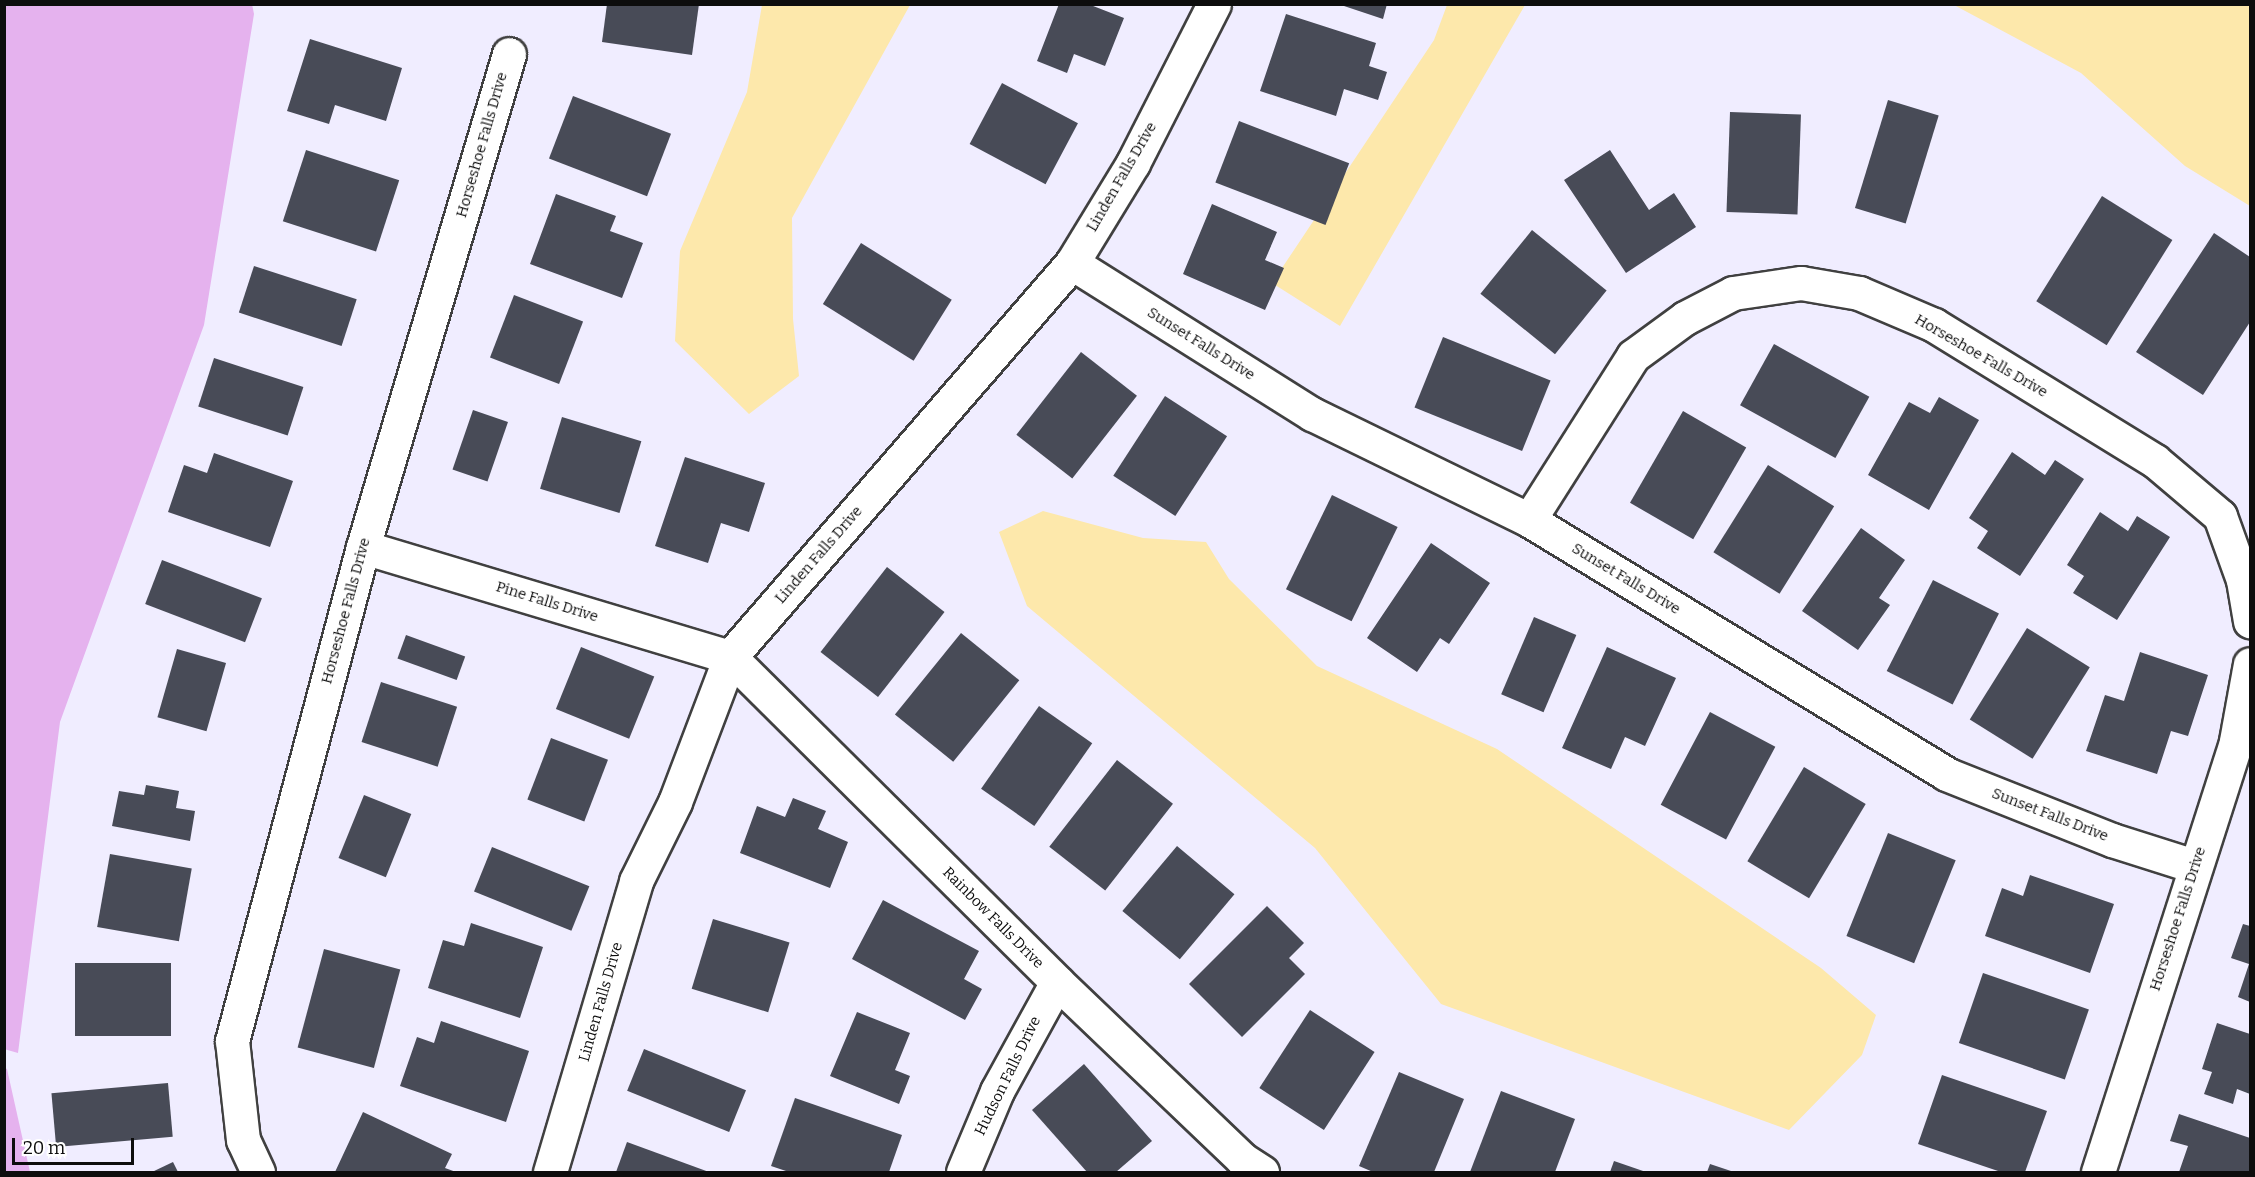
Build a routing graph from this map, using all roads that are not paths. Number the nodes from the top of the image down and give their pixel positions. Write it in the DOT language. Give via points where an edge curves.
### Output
graph roads {
  1 [pos="1214,4"];
  2 [pos="509,54"];
  3 [pos="1072,263"];
  4 [pos="1529,520"];
  5 [pos="363,547"];
  6 [pos="2250,621"];
  7 [pos="730,657"];
  8 [pos="2250,664"];
  9 [pos="2194,866"];
  10 [pos="1057,982"];
  11 [pos="258,1173"];
  12 [pos="550,1173"];
  13 [pos="963,1173"];
  14 [pos="1262,1173"];
  15 [pos="2098,1173"];
  1 -- 3 [label="street, Linden Falls Drive" via="1133,163"];
  2 -- 5 [label="street, Horseshoe Falls Drive"];
  3 -- 4 [label="street, Sunset Falls Drive" via="1312,414"];
  3 -- 7 [label="street, Linden Falls Drive"];
  4 -- 6 [label="street, Horseshoe Falls Drive" via="1633,356 1685,318 1733,293 1801,283 1859,293 1934,325 2155,461 2220,516 2243,580"];
  4 -- 9 [label="street, Sunset Falls Drive" via="1946,774 2112,840"];
  5 -- 7 [label="street, Pine Falls Drive"];
  5 -- 11 [label="street, Horseshoe Falls Drive" via="232,1041 243,1140"];
  7 -- 10 [label="street, Rainbow Falls Drive"];
  7 -- 12 [label="street, Linden Falls Drive" via="675,801 636,881"];
  8 -- 9 [label="street, Horseshoe Falls Drive" via="2236,741"];
  9 -- 15 [label="street, Horseshoe Falls Drive"];
  10 -- 13 [label="street, Hudson Falls Drive" via="998,1091"];
  10 -- 14 [label="street, Rainbow Falls Drive" via="1242,1159"];
}
